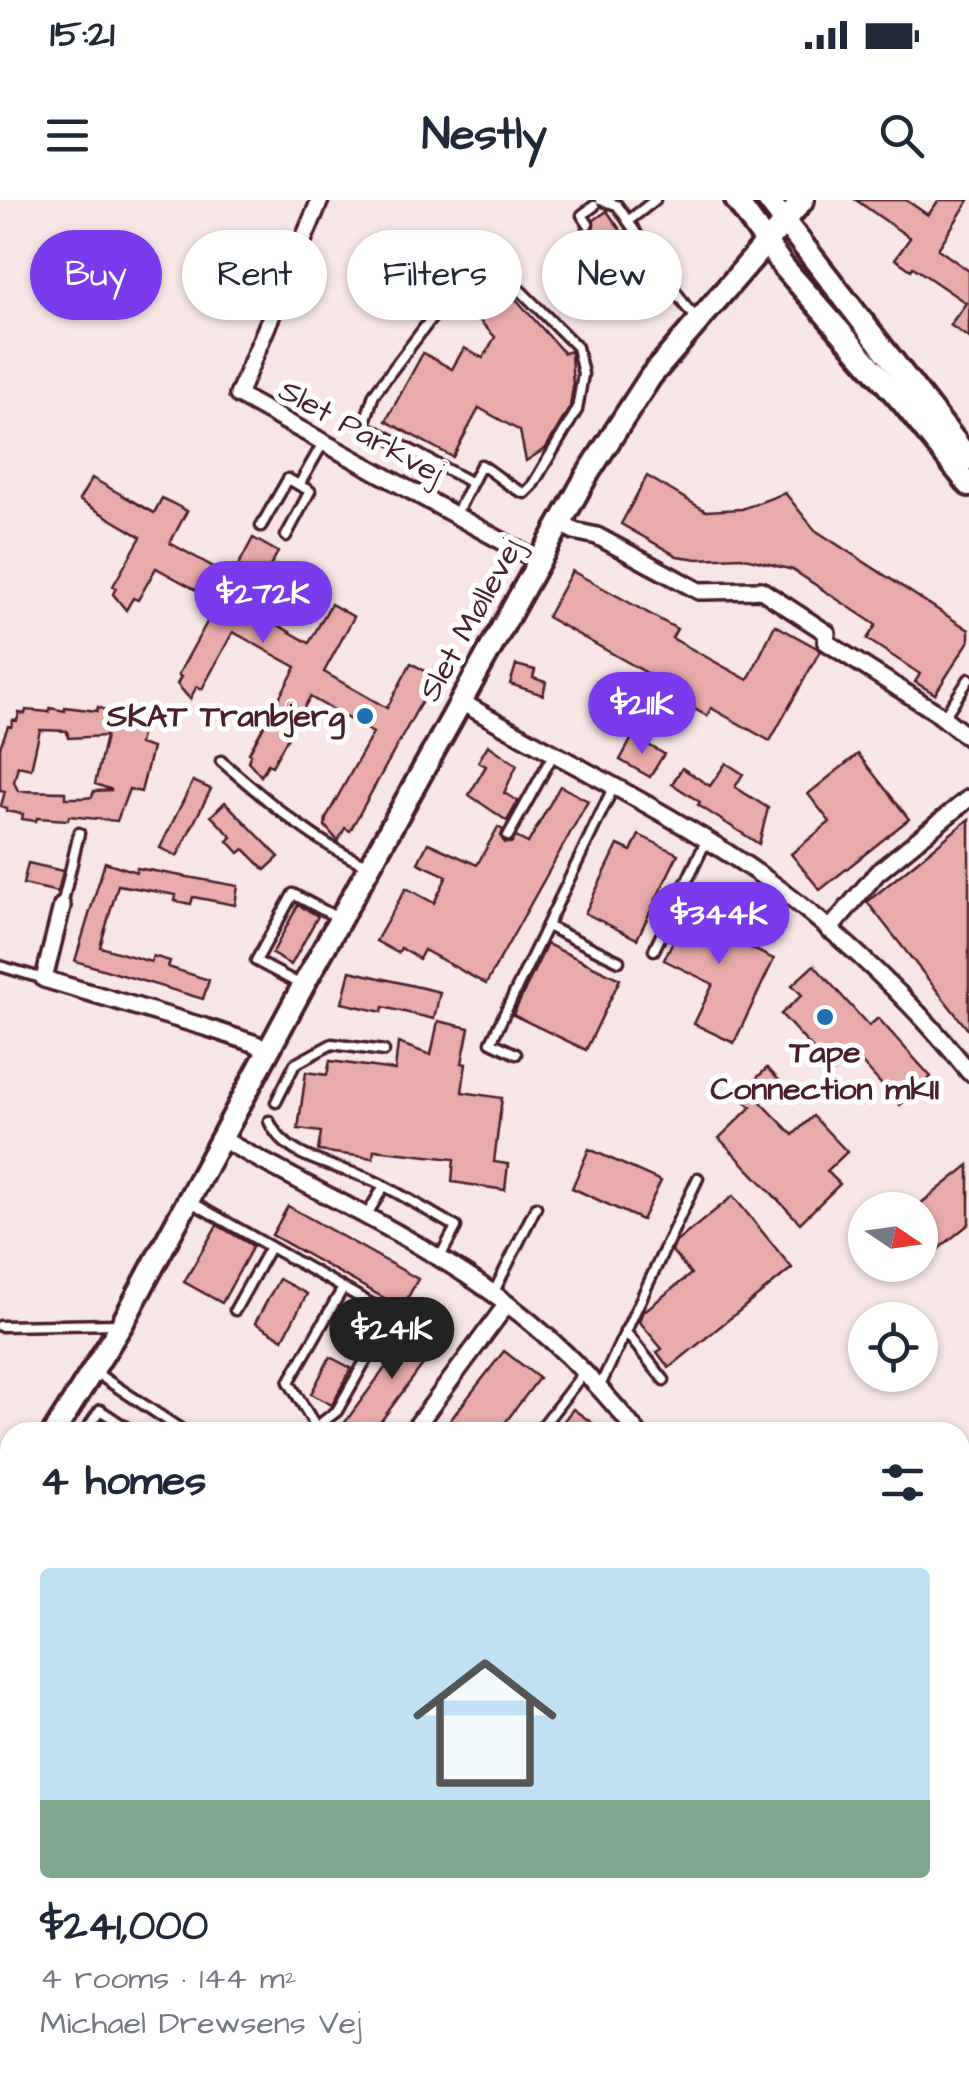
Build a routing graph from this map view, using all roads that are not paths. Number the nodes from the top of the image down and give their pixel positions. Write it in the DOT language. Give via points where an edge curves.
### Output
graph roads {
  1 [pos="320,200"];
  2 [pos="656,200"];
  3 [pos="736,200"];
  4 [pos="768,200"];
  5 [pos="803,200"];
  6 [pos="598,202"];
  7 [pos="601,215"];
  8 [pos="628,220"];
  9 [pos="784,222"];
  10 [pos="588,224"];
  11 [pos="635,230"];
  12 [pos="766,243"];
  13 [pos="682,302"];
  14 [pos="699,320"];
  15 [pos="324,443"];
  16 [pos="969,459"];
  17 [pos="472,483"];
  18 [pos="299,485"];
  19 [pos="969,486"];
  20 [pos="455,516"];
  21 [pos="560,522"];
  22 [pos="262,526"];
  23 [pos="286,536"];
  24 [pos="538,561"];
  25 [pos="969,678"];
  26 [pos="460,701"];
  27 [pos="943,719"];
  28 [pos="969,738"];
  29 [pos="553,755"];
  30 [pos="221,761"];
  31 [pos="613,788"];
  32 [pos="969,798"];
  33 [pos="79,833"];
  34 [pos="508,836"];
  35 [pos="706,841"];
  36 [pos="370,867"];
  37 [pos="62,906"];
  38 [pos="340,919"];
  39 [pos="546,926"];
  40 [pos="829,930"];
  41 [pos="654,950"];
  42 [pos="619,961"];
  43 [pos="0,966"];
  44 [pos="44,979"];
  45 [pos="303,986"];
  46 [pos="384,1050"];
  47 [pos="268,1052"];
  48 [pos="516,1054"];
  49 [pos="294,1064"];
  50 [pos="969,1072"];
  51 [pos="276,1102"];
  52 [pos="270,1121"];
  53 [pos="220,1138"];
  54 [pos="698,1178"];
  55 [pos="384,1186"];
  56 [pos="187,1200"];
  57 [pos="536,1207"];
  58 [pos="365,1218"];
  59 [pos="270,1247"];
  60 [pos="439,1259"];
  61 [pos="342,1288"];
  62 [pos="500,1299"];
  63 [pos="235,1310"];
  64 [pos="122,1324"];
  65 [pos="0,1326"];
  66 [pos="626,1332"];
  67 [pos="92,1371"];
  68 [pos="585,1371"];
  69 [pos="664,1380"];
  70 [pos="599,1388"];
  71 [pos="60,1422"];
  72 [pos="92,1422"];
  73 [pos="118,1422"];
  74 [pos="170,1422"];
  75 [pos="314,1422"];
  76 [pos="321,1422"];
  77 [pos="419,1422"];
  78 [pos="546,1422"];
  79 [pos="628,1422"];
  1 -- 15 [label="street, Slet Parkvej" via="238,395"];
  2 -- 8 [label="lane"];
  3 -- 12 [label="street"];
  4 -- 9 [label="street"];
  5 -- 9 [label="street, Slet Møllevej"];
  6 -- 7 [label="lane"];
  6 -- 8 [label="lane" via="617,205"];
  6 -- 10 [label="lane" via="582,215"];
  8 -- 11 [label="lane"];
  9 -- 12 [label="street, Slet Møllevej"];
  9 -- 16 [label="street"];
  12 -- 14 [label="street, Slet Møllevej"];
  12 -- 19 [label="street"];
  13 -- 14 [label="lane"];
  14 -- 21 [label="street, Slet Møllevej" via="652,376"];
  15 -- 18 [label="lane"];
  15 -- 20 [label="street, Slet Parkvej"];
  17 -- 17 [label="lane" via="481,466 525,493 577,410 583,374 576,347 482,252 374,394 364,425"];
  17 -- 20 [label="lane"];
  18 -- 22 [label="lane" via="288,479"];
  18 -- 23 [label="lane" via="310,490"];
  20 -- 24 [label="street, Slet Parkvej"];
  21 -- 24 [label="street, Slet Møllevej"];
  21 -- 27 [label="street" via="699,592 761,590"];
  24 -- 26 [label="street, Slet Møllevej"];
  25 -- 27 [label="lane"];
  26 -- 29 [label="street"];
  26 -- 36 [label="street, Slet Møllevej"];
  27 -- 28 [label="street"];
  29 -- 31 [label="street"];
  29 -- 34 [label="lane"];
  30 -- 36 [label="lane" via="302,829"];
  31 -- 35 [label="street"];
  31 -- 39 [label="lane"];
  32 -- 40 [label="street" via="877,873"];
  33 -- 37 [label="lane"];
  35 -- 40 [label="street"];
  35 -- 41 [label="lane"];
  36 -- 38 [label="street, Slet Møllevej"];
  37 -- 44 [label="street"];
  38 -- 45 [label="street, Slet Møllevej"];
  38 -- 45 [label="lane" via="293,894 256,962"];
  39 -- 42 [label="lane"];
  39 -- 48 [label="lane" via="491,1042"];
  40 -- 50 [label="street"];
  43 -- 44 [label="lane"];
  44 -- 47 [label="street"];
  45 -- 47 [label="street, Slet Møllevej"];
  46 -- 49 [label="lane" via="332,1044"];
  47 -- 49 [label="lane"];
  47 -- 53 [label="street, Slet Møllevej"];
  49 -- 51 [label="lane"];
  52 -- 55 [label="lane" via="274,1134 291,1147"];
  53 -- 56 [label="street, Slet Møllevej"];
  53 -- 58 [label="street"];
  54 -- 66 [label="lane"];
  55 -- 58 [label="lane"];
  55 -- 60 [label="lane" via="456,1227"];
  56 -- 59 [label="lane"];
  56 -- 64 [label="street, Slet Møllevej"];
  57 -- 62 [label="lane"];
  58 -- 60 [label="street"];
  59 -- 61 [label="lane"];
  59 -- 63 [label="lane"];
  60 -- 62 [label="street"];
  61 -- 75 [label="lane" via="290,1382"];
  61 -- 76 [label="lane" via="391,1315 337,1410"];
  62 -- 68 [label="street"];
  62 -- 77 [label="street"];
  64 -- 65 [label="lane"];
  64 -- 67 [label="street, Slet Møllevej"];
  66 -- 69 [label="lane"];
  66 -- 70 [label="lane"];
  67 -- 71 [label="street, Slet Møllevej"];
  67 -- 74 [label="lane"];
  68 -- 70 [label="street"];
  68 -- 78 [label="lane"];
  70 -- 79 [label="street"];
  72 -- 73 [label="lane" via="100,1410"];
}
